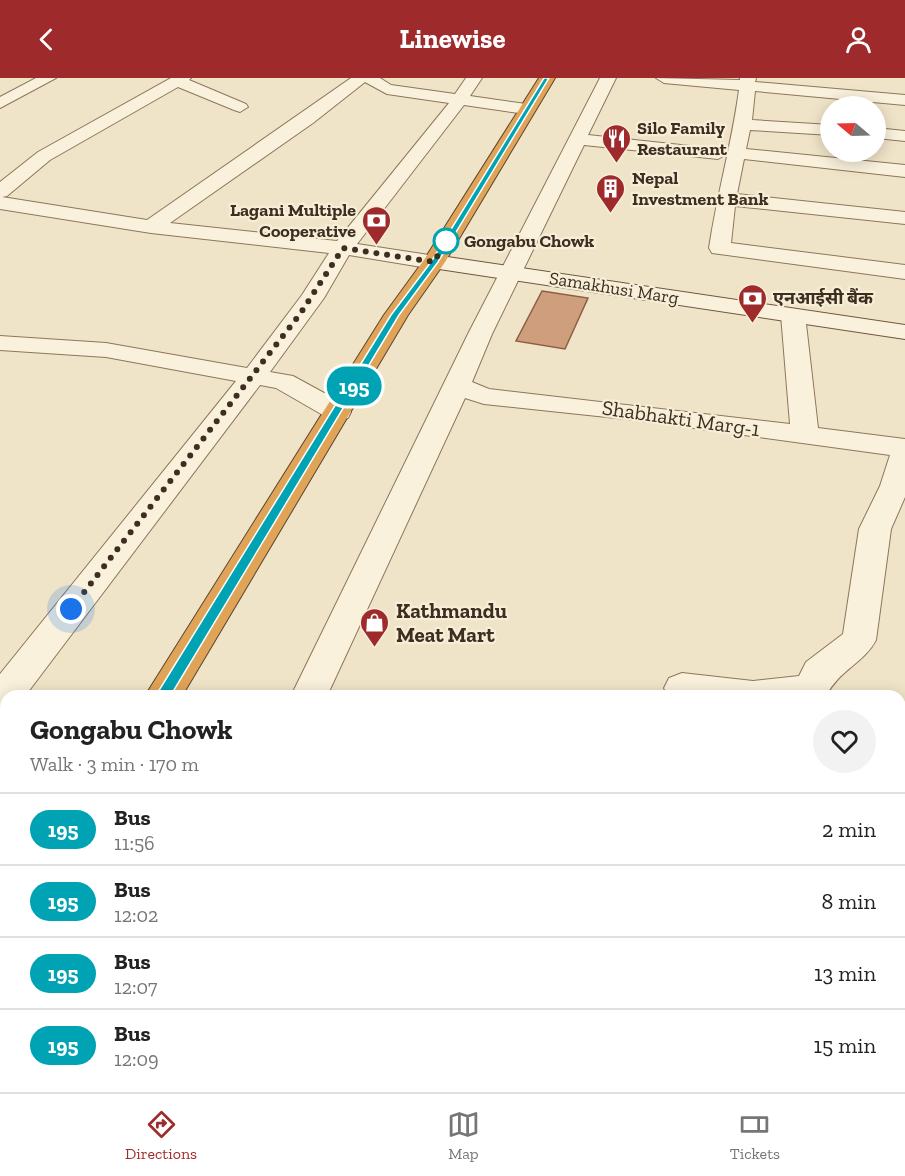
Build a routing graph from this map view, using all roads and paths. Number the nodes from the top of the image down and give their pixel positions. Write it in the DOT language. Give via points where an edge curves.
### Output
graph roads {
  1 [pos="48,78"];
  2 [pos="361,78"];
  3 [pos="369,78"];
  4 [pos="547,78"];
  5 [pos="608,78"];
  6 [pos="664,78"];
  7 [pos="180,80"];
  8 [pos="747,82"];
  9 [pos="467,89"];
  10 [pos="905,100"];
  11 [pos="0,103"];
  12 [pos="240,107"];
  13 [pos="526,109"];
  14 [pos="743,124"];
  15 [pos="820,129"];
  16 [pos="886,135"];
  17 [pos="905,136"];
  18 [pos="580,139"];
  19 [pos="727,154"];
  20 [pos="905,171"];
  21 [pos="0,192"];
  22 [pos="726,199"];
  23 [pos="0,203"];
  24 [pos="905,218"];
  25 [pos="151,227"];
  26 [pos="343,248"];
  27 [pos="434,262"];
  28 [pos="513,272"];
  29 [pos="905,272"];
  30 [pos="793,315"];
  31 [pos="905,332"];
  32 [pos="0,343"];
  33 [pos="253,377"];
  34 [pos="458,385"];
  35 [pos="338,412"];
  36 [pos="805,436"];
  37 [pos="905,451"];
  38 [pos="682,688"];
  39 [pos="9,690"];
  40 [pos="167,690"];
  41 [pos="312,690"];
  42 [pos="700,690"];
  43 [pos="803,690"];
  1 -- 11 [label="street"];
  2 -- 25 [label="street"];
  3 -- 9 [label="street" via="387,89"];
  4 -- 13 [label="highway"];
  5 -- 18 [label="street"];
  6 -- 8 [label="street"];
  7 -- 12 [label="street"];
  7 -- 21 [label="street" via="44,156"];
  8 -- 10 [label="street"];
  8 -- 14 [label="street"];
  9 -- 13 [label="street"];
  9 -- 26 [label="street"];
  13 -- 27 [label="highway"];
  14 -- 15 [label="street"];
  14 -- 19 [label="street"];
  16 -- 17 [label="street"];
  18 -- 19 [label="street"];
  18 -- 28 [label="street"];
  19 -- 20 [label="street"];
  19 -- 22 [label="street"];
  22 -- 24 [label="street"];
  22 -- 29 [label="street" via="720,248"];
  23 -- 25 [label="street, Samakhusi Marg"];
  25 -- 26 [label="street, Samakhusi Marg"];
  26 -- 27 [label="street, Samakhusi Marg"];
  26 -- 33 [label="street" via="312,298"];
  27 -- 28 [label="street, Samakhusi Marg"];
  27 -- 35 [label="highway" via="396,315"];
  28 -- 30 [label="street, Samakhusi Marg"];
  28 -- 34 [label="street"];
  30 -- 31 [label="street, Samakhusi Marg"];
  30 -- 36 [label="street"];
  32 -- 33 [label="street" via="106,350"];
  33 -- 35 [label="street" via="284,382"];
  33 -- 39 [label="street"];
  34 -- 36 [label="street, Shabhakti Marg-1" via="484,396"];
  34 -- 41 [label="street"];
  35 -- 40 [label="highway"];
  36 -- 37 [label="street, Shabhakti Marg-1"];
  37 -- 43 [label="street" via="895,486 875,529 859,640 819,672 811,689"];
  38 -- 42 [label="street"];
}
